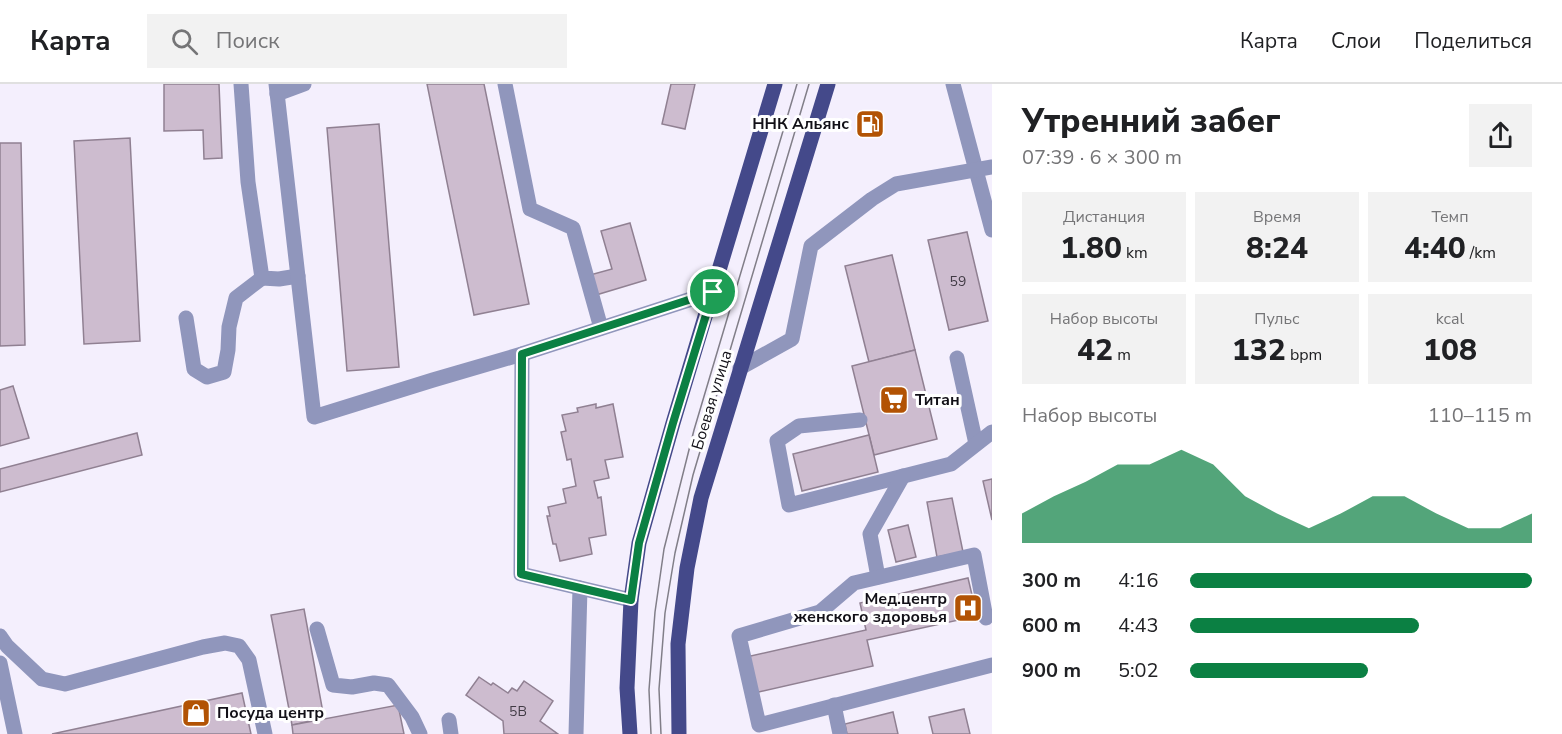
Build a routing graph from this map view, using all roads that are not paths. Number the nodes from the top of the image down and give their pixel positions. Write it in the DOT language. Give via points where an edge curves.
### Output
graph roads {
  1 [pos="241,84"];
  2 [pos="304,84"];
  3 [pos="505,84"];
  4 [pos="775,84"];
  5 [pos="828,84"];
  6 [pos="953,84"];
  7 [pos="276,89"];
  8 [pos="992,167"];
  9 [pos="976,171"];
  10 [pos="992,230"];
  11 [pos="298,276"];
  12 [pos="262,278"];
  13 [pos="713,292"];
  14 [pos="186,318"];
  15 [pos="601,328"];
  16 [pos="522,354"];
  17 [pos="957,358"];
  18 [pos="740,369"];
  19 [pos="860,420"];
  20 [pos="992,432"];
  21 [pos="976,444"];
  22 [pos="903,476"];
  23 [pos="878,577"];
  24 [pos="580,588"];
  25 [pos="631,600"];
  26 [pos="986,618"];
  27 [pos="317,629"];
  28 [pos="0,636"];
  29 [pos="0,663"];
  30 [pos="992,665"];
  31 [pos="834,705"];
  32 [pos="15,734"];
  33 [pos="265,734"];
  34 [pos="420,734"];
  35 [pos="576,734"];
  36 [pos="630,734"];
  37 [pos="679,734"];
  38 [pos="840,734"];
  1 -- 12 [label="street" via="248,182"];
  2 -- 7 [label="street"];
  3 -- 15 [label="street" via="530,210 573,228"];
  4 -- 13 [label="main road, Боевая улица"];
  5 -- 18 [label="main road, Боевая улица"];
  6 -- 9 [label="street"];
  7 -- 11 [label="street"];
  8 -- 9 [label="street"];
  9 -- 10 [label="street"];
  9 -- 18 [label="street" via="896,184 812,246 792,339"];
  11 -- 12 [label="street"];
  11 -- 16 [label="street" via="314,417"];
  12 -- 14 [label="street" via="236,298 224,372 207,377 194,369"];
  13 -- 15 [label="street"];
  13 -- 25 [label="main road, Боевая улица" via="639,543"];
  15 -- 16 [label="street"];
  16 -- 24 [label="street" via="521,574"];
  17 -- 21 [label="street"];
  18 -- 37 [label="main road, Боевая улица" via="701,498 687,568 678,644"];
  19 -- 22 [label="street" via="799,426 777,441 789,505"];
  20 -- 21 [label="street"];
  21 -- 22 [label="street" via="951,464"];
  22 -- 23 [label="street" via="870,534"];
  23 -- 26 [label="street" via="974,555"];
  23 -- 31 [label="street" via="854,583 820,612 739,636 759,725"];
  24 -- 25 [label="street"];
  24 -- 35 [label="street"];
  25 -- 36 [label="main road, Боевая улица" via="627,688"];
  27 -- 34 [label="street" via="333,685 388,685"];
  28 -- 33 [label="street" via="42,680 65,684 203,647 225,643 240,646 249,660"];
  29 -- 32 [label="street"];
  30 -- 31 [label="street"];
  31 -- 38 [label="street"];
}
